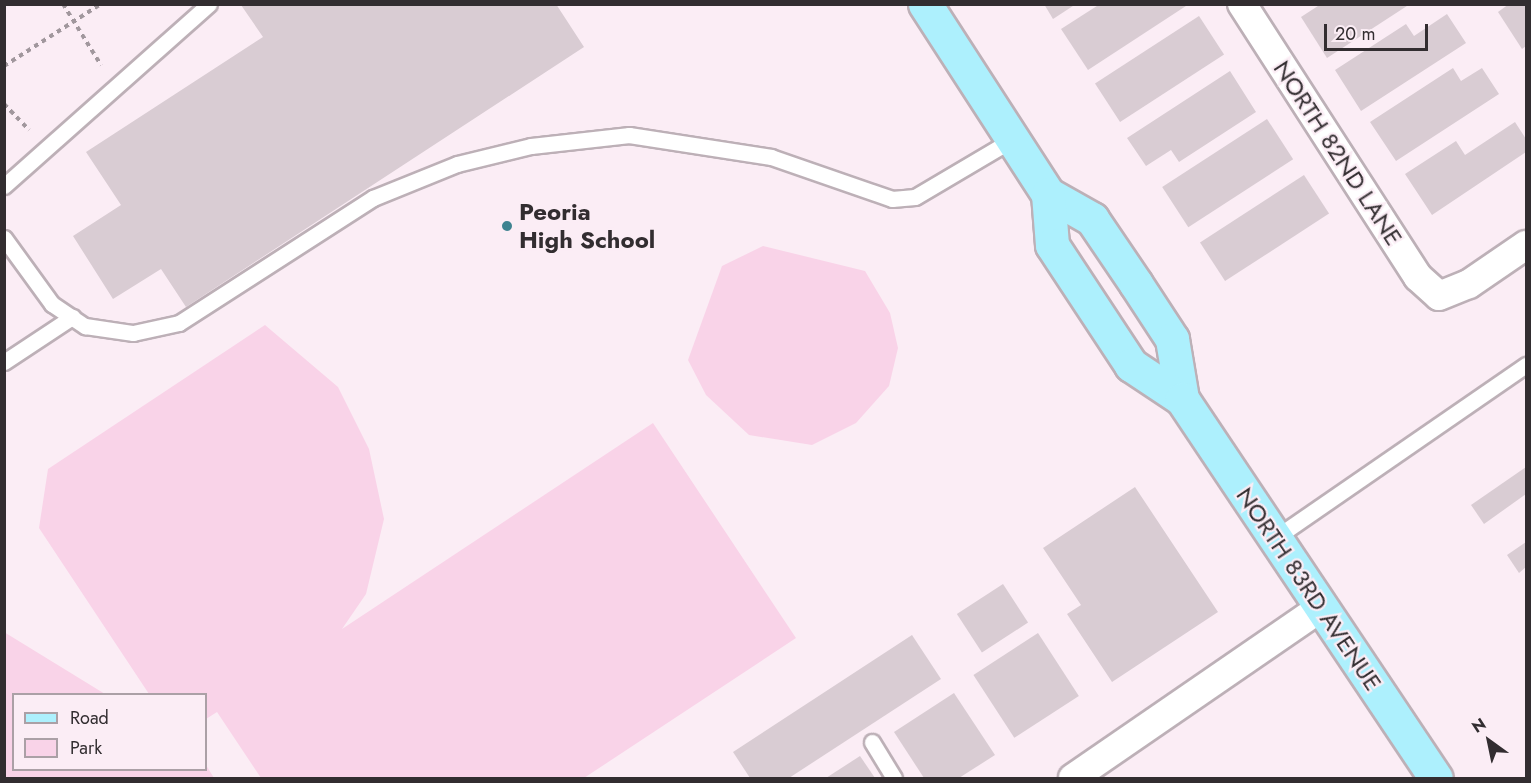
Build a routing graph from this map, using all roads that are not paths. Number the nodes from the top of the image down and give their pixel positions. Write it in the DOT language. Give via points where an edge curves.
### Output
graph roads {
  1 [pos="209,4"];
  2 [pos="925,4"];
  3 [pos="1242,4"];
  4 [pos="1013,139"];
  5 [pos="4,186"];
  6 [pos="1048,194"];
  7 [pos="4,238"];
  8 [pos="1527,245"];
  9 [pos="72,317"];
  10 [pos="4,362"];
  11 [pos="1527,365"];
  12 [pos="1182,399"];
  13 [pos="1275,538"];
  14 [pos="1322,608"];
  15 [pos="872,742"];
  16 [pos="894,778"];
  17 [pos="1073,778"];
  18 [pos="1437,778"];
  1 -- 5 [label="lane"];
  2 -- 4 [label="main road, NORTH 83RD AVENUE"];
  3 -- 8 [label="street, NORTH 82ND LANE" via="1418,277 1439,296 1469,284"];
  4 -- 6 [label="main road, NORTH 83RD AVENUE"];
  4 -- 9 [label="lane" via="915,197 892,199 771,157 629,135 531,146 457,164 373,198 179,323 133,333 85,326"];
  6 -- 12 [label="main road, NORTH 83RD AVENUE" via="1092,219 1172,339"];
  6 -- 12 [label="main road, NORTH 83RD AVENUE" via="1052,245 1131,365"];
  7 -- 9 [label="lane" via="52,304"];
  9 -- 10 [label="lane"];
  11 -- 13 [label="lane"];
  12 -- 13 [label="main road, NORTH 83RD AVENUE"];
  13 -- 14 [label="main road, NORTH 83RD AVENUE"];
  14 -- 17 [label="street"];
  14 -- 18 [label="main road, NORTH 83RD AVENUE"];
  15 -- 16 [label="lane"];
}
